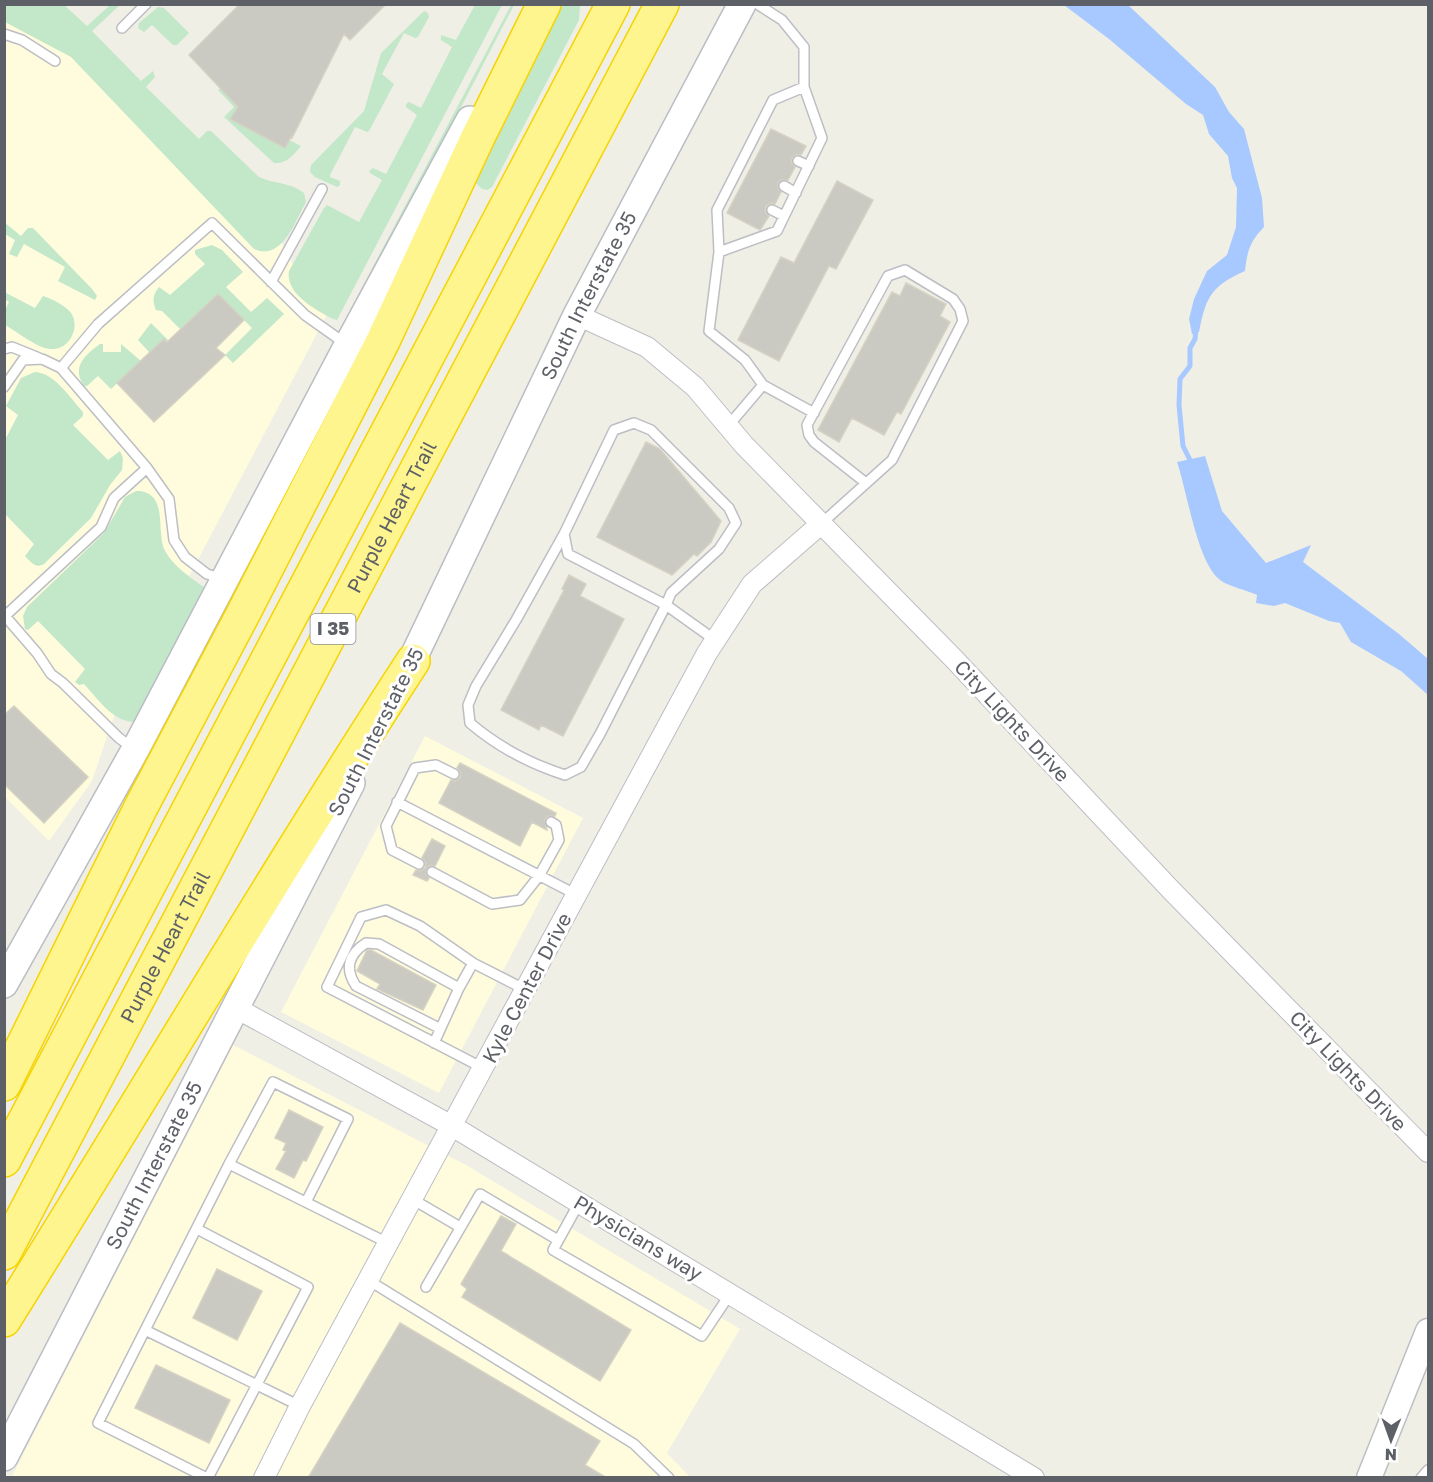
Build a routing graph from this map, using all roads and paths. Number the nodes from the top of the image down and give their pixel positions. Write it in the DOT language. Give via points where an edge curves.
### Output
graph roads {
  1 [pos="146,4"];
  2 [pos="530,4"];
  3 [pos="544,4"];
  4 [pos="613,4"];
  5 [pos="662,4"];
  6 [pos="742,4"];
  7 [pos="757,4"];
  8 [pos="122,28"];
  9 [pos="4,34"];
  10 [pos="55,61"];
  11 [pos="804,87"];
  12 [pos="753,139"];
  13 [pos="764,144"];
  14 [pos="798,161"];
  15 [pos="740,164"];
  16 [pos="809,166"];
  17 [pos="750,169"];
  18 [pos="784,186"];
  19 [pos="728,188"];
  20 [pos="322,189"];
  21 [pos="738,193"];
  22 [pos="796,193"];
  23 [pos="772,210"];
  24 [pos="784,216"];
  25 [pos="719,252"];
  26 [pos="272,282"];
  27 [pos="577,315"];
  28 [pos="348,345"];
  29 [pos="4,349"];
  30 [pos="42,358"];
  31 [pos="60,368"];
  32 [pos="763,385"];
  33 [pos="4,387"];
  34 [pos="814,414"];
  35 [pos="728,426"];
  36 [pos="147,468"];
  37 [pos="866,483"];
  38 [pos="822,523"];
  39 [pos="564,534"];
  40 [pos="225,580"];
  41 [pos="666,605"];
  42 [pos="716,640"];
  43 [pos="412,661"];
  44 [pos="135,750"];
  45 [pos="454,774"];
  46 [pos="397,802"];
  47 [pos="551,822"];
  48 [pos="419,864"];
  49 [pos="432,872"];
  50 [pos="539,876"];
  51 [pos="577,896"];
  52 [pos="473,963"];
  53 [pos="4,984"];
  54 [pos="459,988"];
  55 [pos="526,990"];
  56 [pos="236,1008"];
  57 [pos="439,1028"];
  58 [pos="434,1043"];
  59 [pos="483,1068"];
  60 [pos="4,1084"];
  61 [pos="452,1126"];
  62 [pos="1428,1152"];
  63 [pos="4,1160"];
  64 [pos="229,1164"];
  65 [pos="412,1199"];
  66 [pos="306,1202"];
  67 [pos="579,1203"];
  68 [pos="460,1227"];
  69 [pos="196,1229"];
  70 [pos="558,1240"];
  71 [pos="388,1243"];
  72 [pos="4,1253"];
  73 [pos="368,1280"];
  74 [pos="426,1287"];
  75 [pos="730,1294"];
  76 [pos="4,1320"];
  77 [pos="145,1330"];
  78 [pos="1428,1331"];
  79 [pos="257,1384"];
  80 [pos="300,1406"];
  81 [pos="4,1457"];
  82 [pos="1428,1470"];
  83 [pos="1371,1477"];
  84 [pos="207,1478"];
  85 [pos="264,1478"];
  86 [pos="669,1478"];
  87 [pos="1034,1478"];
  88 [pos="1421,1478"];
  1 -- 8 [label="lane"];
  2 -- 28 [label="main road"];
  3 -- 60 [label="highway" via="383,341 141,807"];
  4 -- 63 [label="highway, I 35"];
  5 -- 72 [label="highway, Purple Heart Trail / I 35"];
  6 -- 27 [label="main road, South Interstate 35"];
  7 -- 11 [label="lane" via="782,20 804,47"];
  9 -- 10 [label="lane" via="22,40"];
  11 -- 12 [label="lane" via="772,100"];
  11 -- 16 [label="lane" via="822,138"];
  12 -- 13 [label="lane"];
  12 -- 15 [label="lane"];
  14 -- 16 [label="lane"];
  15 -- 17 [label="lane"];
  15 -- 19 [label="lane"];
  16 -- 22 [label="lane"];
  18 -- 22 [label="lane"];
  19 -- 21 [label="lane"];
  19 -- 25 [label="lane" via="717,210"];
  20 -- 26 [label="lane"];
  22 -- 24 [label="lane"];
  23 -- 24 [label="lane"];
  24 -- 25 [label="lane" via="777,231"];
  25 -- 32 [label="lane" via="709,331 745,360"];
  26 -- 28 [label="lane" via="305,315"];
  26 -- 31 [label="lane" via="212,223 98,324"];
  27 -- 35 [label="street, City Lights Drive" via="647,347 695,387"];
  27 -- 43 [label="main road, South Interstate 35"];
  28 -- 40 [label="main road"];
  29 -- 30 [label="lane" via="12,347"];
  30 -- 31 [label="lane"];
  30 -- 33 [label="lane" via="23,360"];
  31 -- 36 [label="lane"];
  32 -- 34 [label="lane"];
  32 -- 35 [label="lane"];
  34 -- 37 [label="lane" via="807,425 814,442"];
  34 -- 37 [label="lane" via="888,276 905,270 953,299 963,321 891,460"];
  35 -- 38 [label="street, City Lights Drive"];
  36 -- 40 [label="lane" via="169,499 174,540 185,557 207,574"];
  36 -- 44 [label="lane" via="114,498 101,526 5,616 51,674"];
  37 -- 38 [label="lane"];
  38 -- 42 [label="street, Kyle Center Drive" via="752,584"];
  38 -- 62 [label="street, City Lights Drive" via="1171,890"];
  39 -- 41 [label="lane" via="568,554"];
  39 -- 41 [label="lane" via="615,430 634,423 651,430 729,508 736,523 719,549 671,593"];
  39 -- 41 [label="lane" via="468,705 470,723 487,737 539,766 565,775 581,767"];
  40 -- 44 [label="main road"];
  41 -- 42 [label="lane"];
  42 -- 51 [label="street, Kyle Center Drive"];
  43 -- 56 [label="main road, South Interstate 35"];
  43 -- 76 [label="highway"];
  44 -- 53 [label="main road"];
  45 -- 46 [label="lane" via="436,765 415,768"];
  46 -- 48 [label="lane" via="386,826 392,850"];
  46 -- 50 [label="lane"];
  47 -- 50 [label="lane" via="556,825 560,840"];
  49 -- 50 [label="lane" via="492,904 520,900"];
  50 -- 51 [label="lane"];
  51 -- 55 [label="street, Kyle Center Drive"];
  52 -- 54 [label="lane"];
  52 -- 55 [label="lane"];
  52 -- 58 [label="lane" via="420,926 386,910 361,917 327,987"];
  54 -- 57 [label="lane"];
  54 -- 57 [label="lane" via="379,945 366,943 356,949 350,963 350,976 356,986"];
  55 -- 59 [label="street, Kyle Center Drive"];
  56 -- 61 [label="street, Physicians way"];
  56 -- 81 [label="main road, South Interstate 35"];
  57 -- 58 [label="lane"];
  58 -- 59 [label="lane"];
  59 -- 61 [label="street, Kyle Center Drive"];
  61 -- 65 [label="street, Kyle Center Drive"];
  61 -- 67 [label="street, Physicians way"];
  64 -- 66 [label="lane"];
  64 -- 66 [label="lane" via="273,1082 348,1119"];
  64 -- 69 [label="lane"];
  65 -- 68 [label="lane"];
  65 -- 71 [label="street, Kyle Center Drive"];
  66 -- 71 [label="lane"];
  67 -- 70 [label="lane"];
  67 -- 75 [label="street, Physicians way"];
  68 -- 70 [label="lane" via="480,1194"];
  68 -- 74 [label="lane"];
  69 -- 77 [label="lane"];
  69 -- 79 [label="lane" via="308,1287"];
  70 -- 75 [label="lane" via="553,1250 702,1336"];
  71 -- 73 [label="street, Kyle Center Drive"];
  73 -- 80 [label="street, Kyle Center Drive"];
  73 -- 86 [label="lane" via="634,1444"];
  75 -- 87 [label="street, Physicians way"];
  77 -- 79 [label="lane"];
  77 -- 84 [label="lane" via="98,1423"];
  78 -- 83 [label="street"];
  79 -- 80 [label="lane"];
  79 -- 84 [label="lane"];
  80 -- 85 [label="street, Kyle Center Drive"];
  82 -- 88 [label="lane"];
}
